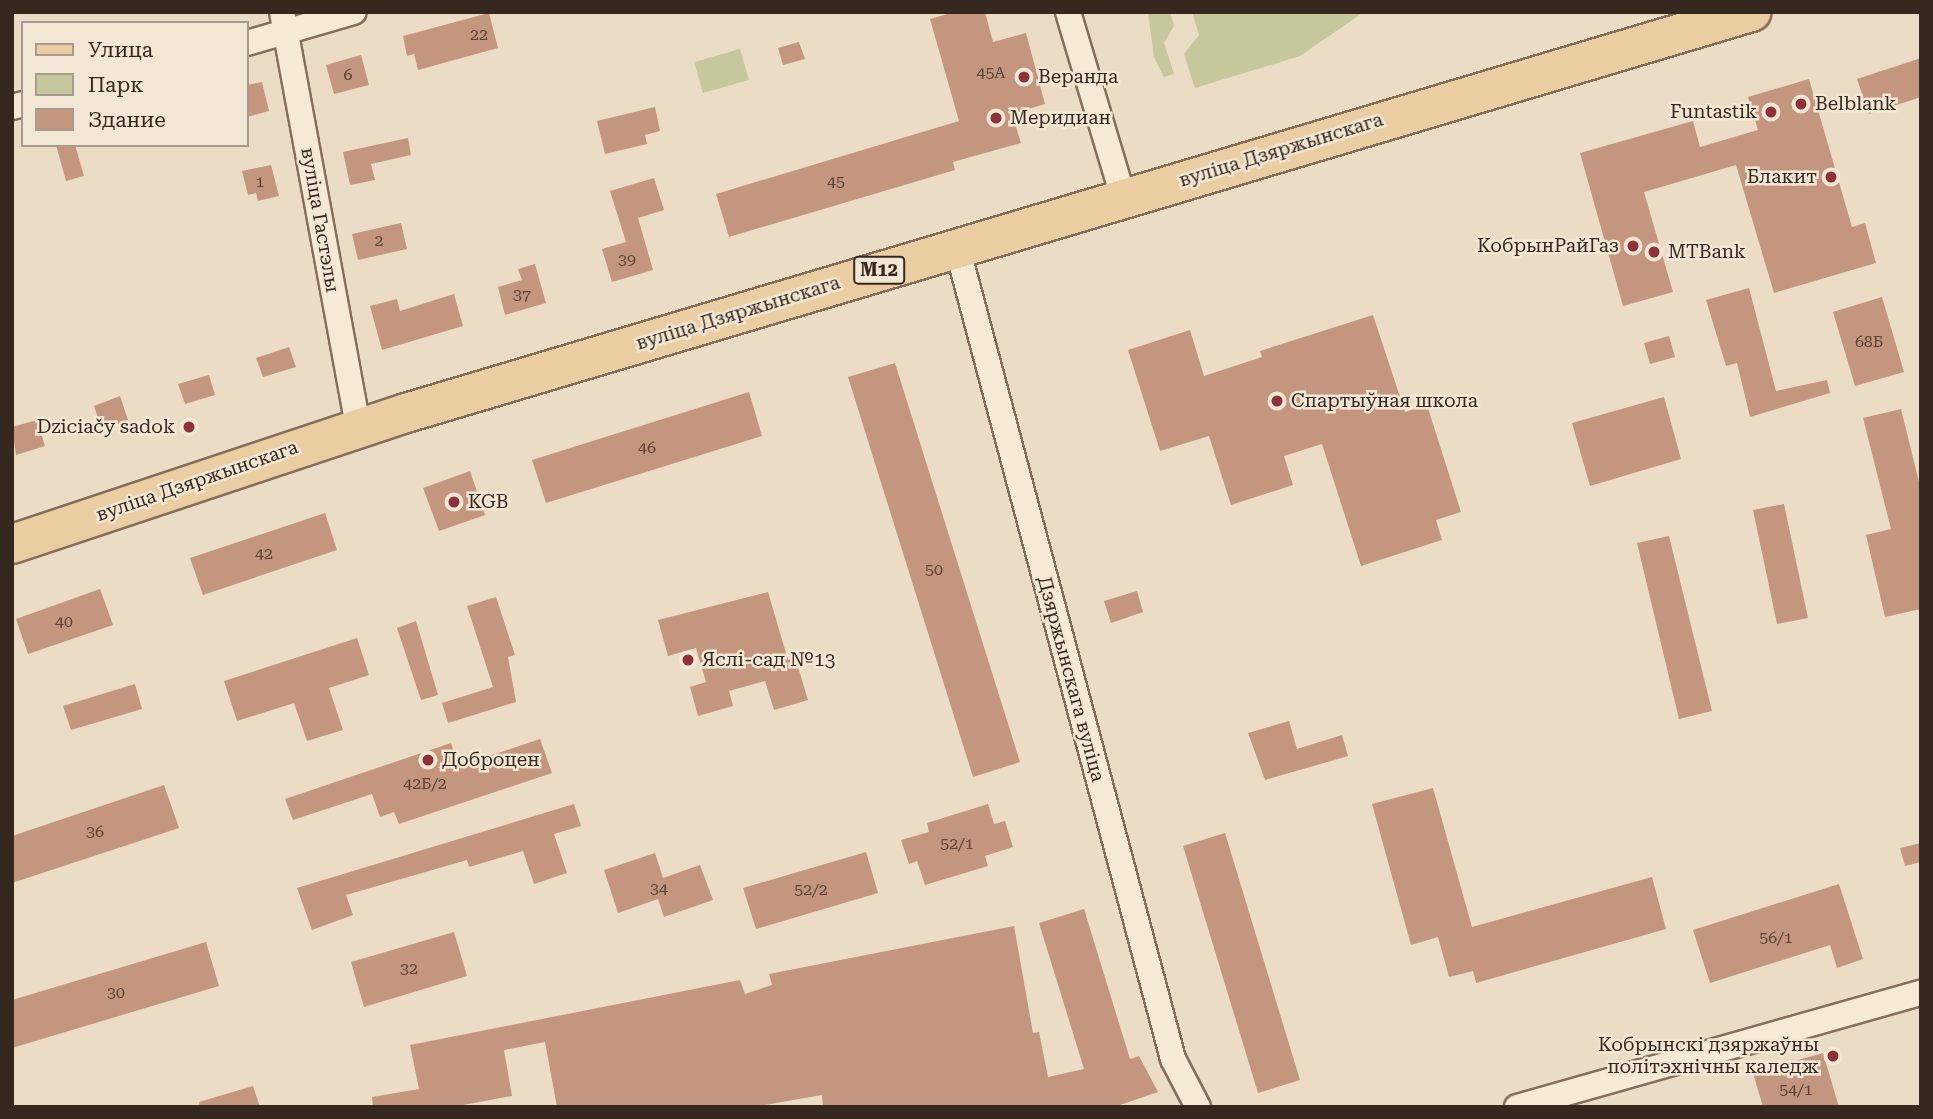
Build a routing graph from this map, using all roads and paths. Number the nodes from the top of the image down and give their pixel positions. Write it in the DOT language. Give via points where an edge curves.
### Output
graph roads {
  1 [pos="354,12"];
  2 [pos="1068,12"];
  3 [pos="1751,12"];
  4 [pos="284,22"];
  5 [pos="248,42"];
  6 [pos="1123,197"];
  7 [pos="957,247"];
  8 [pos="358,428"];
  9 [pos="12,544"];
  10 [pos="1921,993"];
  11 [pos="1198,1107"];
  12 [pos="1517,1107"];
  1 -- 4 [label="street"];
  2 -- 6 [label="street"];
  3 -- 6 [label="main road, вуліца Дзяржынскага / М12"];
  4 -- 5 [label="street"];
  4 -- 8 [label="street, вуліца Гастэлы"];
  6 -- 7 [label="main road, вуліца Дзяржынскага / М12"];
  7 -- 8 [label="main road, вуліца Дзяржынскага / М12"];
  7 -- 11 [label="street, Дзяржынскага вуліца" via="1173,1059"];
  8 -- 9 [label="main road, вуліца Дзяржынскага / М12"];
  10 -- 12 [label="street"];
}
